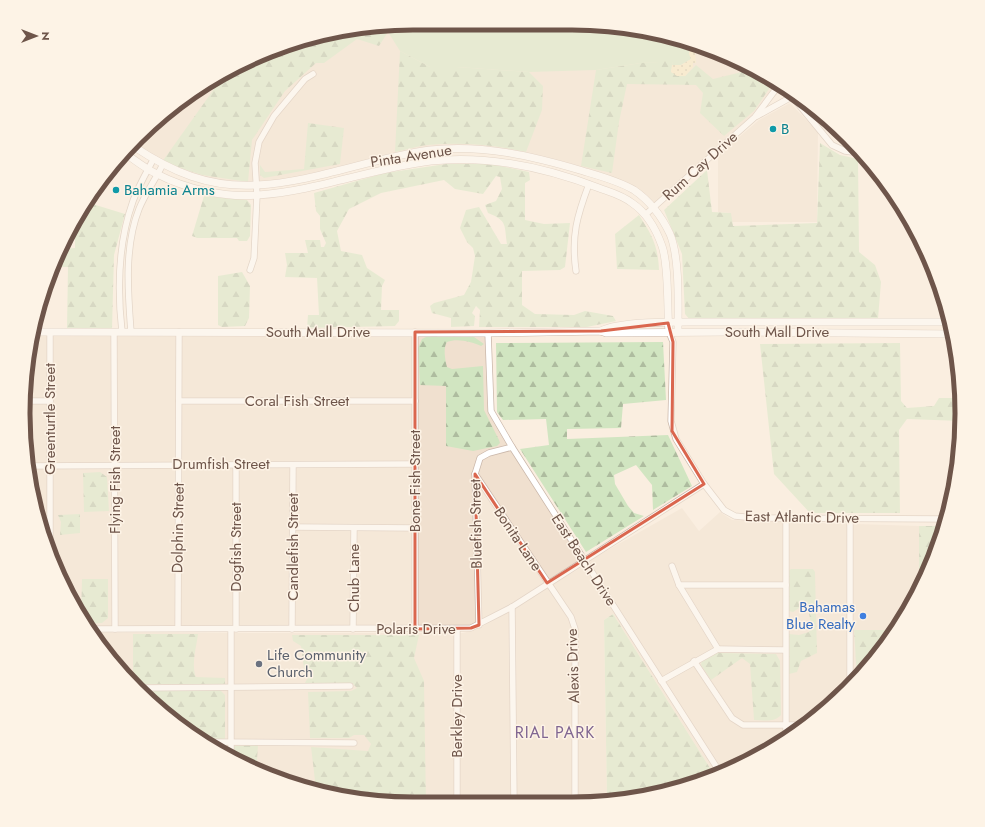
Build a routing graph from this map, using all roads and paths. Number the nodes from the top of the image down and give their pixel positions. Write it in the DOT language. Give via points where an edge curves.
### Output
graph roads {
  1 [pos="313,74"];
  2 [pos="776,89"];
  3 [pos="789,98"];
  4 [pos="801,106"];
  5 [pos="755,117"];
  6 [pos="136,148"];
  7 [pos="430,150"];
  8 [pos="851,151"];
  9 [pos="129,156"];
  10 [pos="153,160"];
  11 [pos="432,161"];
  12 [pos="162,166"];
  13 [pos="148,169"];
  14 [pos="158,175"];
  15 [pos="589,184"];
  16 [pos="256,185"];
  17 [pos="256,196"];
  18 [pos="135,197"];
  19 [pos="143,201"];
  20 [pos="653,208"];
  21 [pos="645,215"];
  22 [pos="250,270"];
  23 [pos="576,271"];
  24 [pos="129,297"];
  25 [pos="118,298"];
  26 [pos="678,322"];
  27 [pos="729,322"];
  28 [pos="944,322"];
  29 [pos="668,323"];
  30 [pos="601,331"];
  31 [pos="39,332"];
  32 [pos="50,332"];
  33 [pos="118,332"];
  34 [pos="131,332"];
  35 [pos="178,332"];
  36 [pos="415,332"];
  37 [pos="669,332"];
  38 [pos="678,332"];
  39 [pos="729,332"];
  40 [pos="488,333"];
  41 [pos="947,334"];
  42 [pos="673,342"];
  43 [pos="30,401"];
  44 [pos="50,401"];
  45 [pos="179,401"];
  46 [pos="415,401"];
  47 [pos="512,447"];
  48 [pos="114,464"];
  49 [pos="179,464"];
  50 [pos="414,464"];
  51 [pos="236,465"];
  52 [pos="293,465"];
  53 [pos="33,466"];
  54 [pos="50,466"];
  55 [pos="475,474"];
  56 [pos="704,484"];
  57 [pos="786,518"];
  58 [pos="850,518"];
  59 [pos="940,519"];
  60 [pos="293,527"];
  61 [pos="354,528"];
  62 [pos="414,528"];
  63 [pos="50,537"];
  64 [pos="585,560"];
  65 [pos="672,566"];
  66 [pos="547,583"];
  67 [pos="679,584"];
  68 [pos="786,585"];
  69 [pos="512,607"];
  70 [pos="479,625"];
  71 [pos="96,628"];
  72 [pos="178,628"];
  73 [pos="115,629"];
  74 [pos="234,629"];
  75 [pos="292,629"];
  76 [pos="353,629"];
  77 [pos="415,629"];
  78 [pos="457,629"];
  79 [pos="718,649"];
  80 [pos="785,650"];
  81 [pos="694,662"];
  82 [pos="850,677"];
  83 [pos="661,681"];
  84 [pos="350,686"];
  85 [pos="145,688"];
  86 [pos="230,688"];
  87 [pos="786,725"];
  88 [pos="795,725"];
  89 [pos="786,731"];
  90 [pos="216,742"];
  91 [pos="231,742"];
  92 [pos="354,743"];
  93 [pos="231,750"];
  94 [pos="717,768"];
  95 [pos="457,797"];
  96 [pos="514,797"];
  97 [pos="575,797"];
  1 -- 16 [label="street" via="305,79 274,116 259,142 255,163"];
  2 -- 5 [label="street, Rum Cay Drive"];
  3 -- 5 [label="street, Rum Cay Drive"];
  4 -- 8 [label="street" via="832,145"];
  5 -- 20 [label="street, Rum Cay Drive"];
  6 -- 10 [label="street, Pinta Avenue"];
  7 -- 11 [label="street"];
  7 -- 16 [label="street, Pinta Avenue" via="312,176"];
  7 -- 20 [label="street, Pinta Avenue" via="468,148 509,152 559,164 625,186 640,195"];
  9 -- 13 [label="street, Pinta Avenue"];
  10 -- 12 [label="street, Pinta Avenue"];
  10 -- 13 [label="street, Flying Fish Street"];
  11 -- 15 [label="street, Pinta Avenue" via="508,163"];
  11 -- 17 [label="street, Pinta Avenue" via="323,185"];
  12 -- 14 [label="street"];
  12 -- 16 [label="street, Pinta Avenue" via="203,181"];
  13 -- 14 [label="street, Pinta Avenue"];
  13 -- 18 [label="street, Flying Fish Street"];
  14 -- 17 [label="street, Pinta Avenue" via="202,190"];
  14 -- 19 [label="street"];
  15 -- 21 [label="street, Pinta Avenue" via="628,200"];
  15 -- 23 [label="street" via="576,219"];
  16 -- 17 [label="street"];
  17 -- 22 [label="street" via="254,258"];
  18 -- 19 [label="street"];
  18 -- 25 [label="street, Flying Fish Street" via="124,233"];
  19 -- 24 [label="street" via="133,232"];
  20 -- 21 [label="street, Rum Cay Drive"];
  20 -- 26 [label="street, Pinta Avenue" via="674,244"];
  21 -- 29 [label="street, Pinta Avenue" via="659,237 665,256"];
  24 -- 25 [label="street"];
  24 -- 34 [label="street"];
  25 -- 33 [label="street, Flying Fish Street"];
  26 -- 27 [label="street, South Mall Drive"];
  26 -- 29 [label="street, South Mall Drive"];
  26 -- 38 [label="street, Pinta Avenue"];
  27 -- 28 [label="street, South Mall Drive"];
  27 -- 39 [label="street"];
  29 -- 30 [label="street, South Mall Drive" via="606,328"];
  29 -- 37 [label="street, Pinta Avenue"];
  30 -- 37 [label="street, South Mall Drive"];
  30 -- 40 [label="street, South Mall Drive"];
  31 -- 32 [label="street, South Mall Drive"];
  32 -- 33 [label="street, South Mall Drive"];
  32 -- 44 [label="street, Greenturtle Street"];
  33 -- 34 [label="street, South Mall Drive"];
  33 -- 48 [label="street, Flying Fish Street"];
  34 -- 35 [label="street, South Mall Drive"];
  35 -- 36 [label="street, South Mall Drive"];
  35 -- 45 [label="street, Dolphin Street"];
  36 -- 40 [label="street, South Mall Drive"];
  36 -- 46 [label="street, Bone Fish Street"];
  37 -- 38 [label="street, South Mall Drive"];
  37 -- 42 [label="street, East Atlantic Drive"];
  38 -- 39 [label="street, South Mall Drive"];
  38 -- 42 [label="street, East Atlantic Drive"];
  39 -- 41 [label="street, South Mall Drive"];
  40 -- 47 [label="street, East Beach Drive" via="491,411"];
  42 -- 56 [label="street, East Atlantic Drive" via="672,431"];
  43 -- 44 [label="street"];
  44 -- 54 [label="street, Greenturtle Street"];
  45 -- 46 [label="street, Coral Fish Street"];
  45 -- 49 [label="street, Dolphin Street"];
  46 -- 50 [label="street, Bone Fish Street"];
  47 -- 55 [label="street, Bluefish Street" via="480,458"];
  47 -- 64 [label="street, East Beach Drive"];
  48 -- 49 [label="street, Drumfish Street"];
  48 -- 54 [label="street, Drumfish Street"];
  48 -- 73 [label="street, Flying Fish Street"];
  49 -- 51 [label="street, Drumfish Street"];
  49 -- 72 [label="street, Dolphin Street"];
  50 -- 52 [label="street, Drumfish Street"];
  50 -- 62 [label="street, Bone Fish Street"];
  51 -- 52 [label="street, Drumfish Street"];
  51 -- 74 [label="street, Dogfish Street"];
  52 -- 60 [label="street, Candlefish Street"];
  53 -- 54 [label="street, Drumfish Street"];
  54 -- 63 [label="street, Greenturtle Street"];
  55 -- 66 [label="street, Bonita Lane"];
  55 -- 70 [label="street, Bluefish Street"];
  56 -- 57 [label="street, East Atlantic Drive" via="724,510 734,516"];
  56 -- 64 [label="street, Polaris Drive"];
  57 -- 58 [label="street, East Atlantic Drive"];
  57 -- 68 [label="street"];
  58 -- 59 [label="street, East Atlantic Drive"];
  58 -- 82 [label="street"];
  60 -- 61 [label="street"];
  60 -- 75 [label="street, Candlefish Street"];
  61 -- 62 [label="street"];
  61 -- 76 [label="street, Chub Lane"];
  62 -- 77 [label="street, Bone Fish Street"];
  64 -- 66 [label="street, Polaris Drive"];
  64 -- 83 [label="street, East Beach Drive"];
  65 -- 67 [label="street"];
  66 -- 69 [label="street, Polaris Drive"];
  66 -- 97 [label="street, Alexis Drive" via="571,617 574,629"];
  67 -- 68 [label="street"];
  67 -- 79 [label="street"];
  68 -- 80 [label="street"];
  69 -- 70 [label="street, Polaris Drive"];
  69 -- 96 [label="street"];
  70 -- 78 [label="street, Polaris Drive"];
  71 -- 73 [label="street, Polaris Drive"];
  72 -- 73 [label="street, Polaris Drive"];
  72 -- 74 [label="street, Polaris Drive"];
  74 -- 75 [label="street, Polaris Drive"];
  74 -- 86 [label="street, Dogfish Street"];
  75 -- 76 [label="street, Polaris Drive"];
  76 -- 77 [label="street, Polaris Drive"];
  77 -- 78 [label="street, Polaris Drive"];
  78 -- 95 [label="street, Berkley Drive"];
  79 -- 80 [label="street"];
  79 -- 81 [label="street"];
  80 -- 87 [label="street"];
  81 -- 83 [label="street"];
  81 -- 87 [label="street" via="732,718 743,725"];
  83 -- 94 [label="street, East Beach Drive"];
  84 -- 86 [label="street"];
  85 -- 86 [label="street"];
  86 -- 91 [label="street, Dogfish Street"];
  87 -- 88 [label="street"];
  87 -- 89 [label="street"];
  90 -- 91 [label="street"];
  91 -- 92 [label="street"];
  91 -- 93 [label="street, Dogfish Street"];
}
